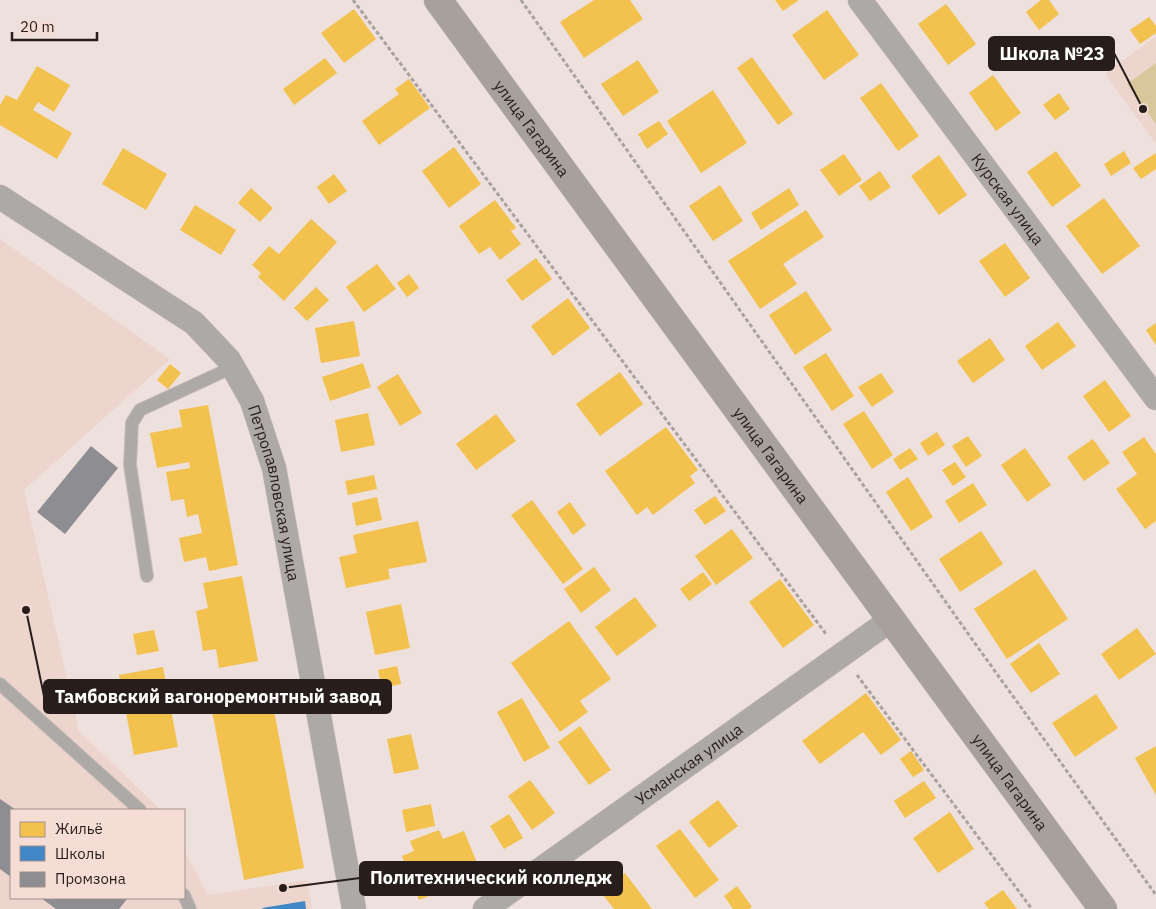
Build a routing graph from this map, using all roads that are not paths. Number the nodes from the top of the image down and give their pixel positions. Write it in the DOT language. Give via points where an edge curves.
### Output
graph roads {
  1 [pos="438,0"];
  2 [pos="860,0"];
  3 [pos="0,197"];
  4 [pos="233,367"];
  5 [pos="1156,398"];
  6 [pos="147,576"];
  7 [pos="892,619"];
  8 [pos="0,684"];
  9 [pos="139,809"];
  10 [pos="185,897"];
  11 [pos="190,909"];
  12 [pos="354,909"];
  13 [pos="485,909"];
  14 [pos="1103,909"];
  1 -- 7 [label="main road, улица Гагарина"];
  2 -- 5 [label="street, Курская улица"];
  3 -- 4 [label="street, Петропавловская улица" via="194,323"];
  4 -- 6 [label="lane" via="140,410 132,423 130,465"];
  4 -- 12 [label="street, Петропавловская улица" via="252,401 274,468"];
  7 -- 13 [label="street, Усманская улица"];
  7 -- 14 [label="main road, улица Гагарина"];
  8 -- 9 [label="lane"];
  10 -- 11 [label="lane"];
}
